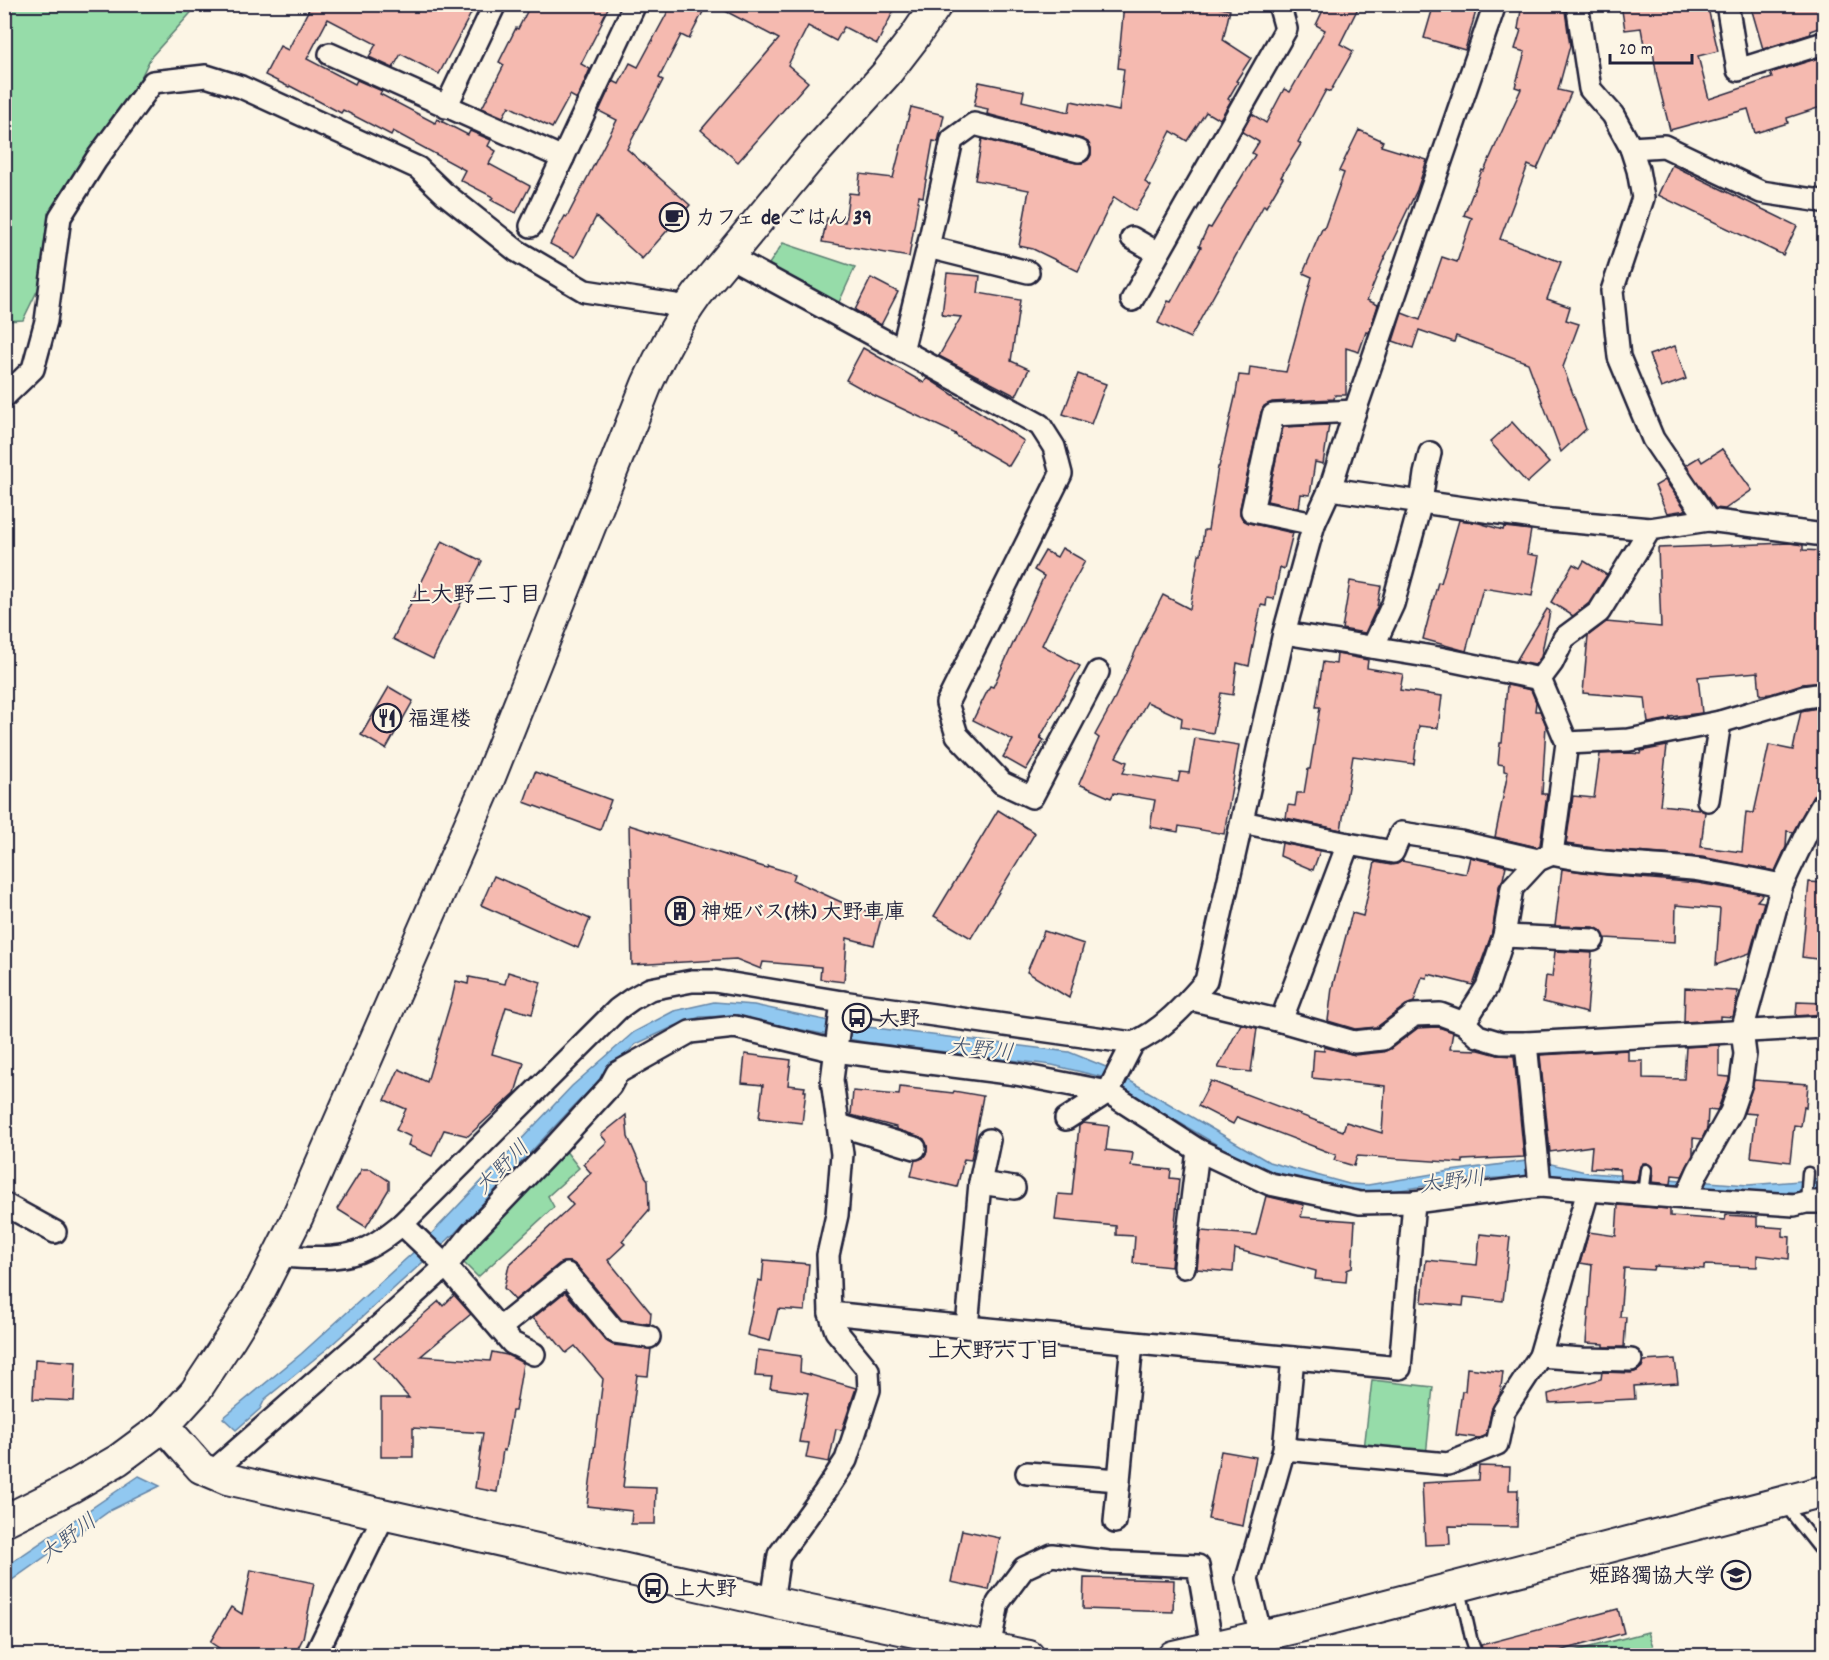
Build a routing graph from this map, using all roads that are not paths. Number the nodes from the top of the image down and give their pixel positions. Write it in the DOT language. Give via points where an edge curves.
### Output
graph roads {
  1 [pos="495,4"];
  2 [pos="635,4"];
  3 [pos="937,4"];
  4 [pos="1279,4"];
  5 [pos="1495,4"];
  6 [pos="1577,4"];
  7 [pos="1727,4"];
  8 [pos="1824,43"];
  9 [pos="330,54"];
  10 [pos="446,107"];
  11 [pos="1631,148"];
  12 [pos="1079,151"];
  13 [pos="563,158"];
  14 [pos="1821,201"];
  15 [pos="531,226"];
  16 [pos="1132,237"];
  17 [pos="928,247"];
  18 [pos="1158,253"];
  19 [pos="728,256"];
  20 [pos="1028,272"];
  21 [pos="1132,300"];
  22 [pos="688,307"];
  23 [pos="903,351"];
  24 [pos="4,398"];
  25 [pos="1355,411"];
  26 [pos="1430,453"];
  27 [pos="1330,489"];
  28 [pos="1421,502"];
  29 [pos="1708,520"];
  30 [pos="1314,524"];
  31 [pos="1650,529"];
  32 [pos="1824,535"];
  33 [pos="1284,633"];
  34 [pos="1373,648"];
  35 [pos="1098,672"];
  36 [pos="1540,679"];
  37 [pos="1824,694"];
  38 [pos="1720,722"];
  39 [pos="1567,743"];
  40 [pos="1708,800"];
  41 [pos="1824,802"];
  42 [pos="1242,822"];
  43 [pos="1348,844"];
  44 [pos="1545,857"];
  45 [pos="1782,885"];
  46 [pos="1504,936"];
  47 [pos="1593,940"];
  48 [pos="1190,999"];
  49 [pos="842,1002"];
  50 [pos="1281,1021"];
  51 [pos="1464,1023"];
  52 [pos="1824,1027"];
  53 [pos="1742,1030"];
  54 [pos="1526,1043"];
  55 [pos="1133,1044"];
  56 [pos="835,1051"];
  57 [pos="1108,1092"];
  58 [pos="1066,1119"];
  59 [pos="839,1125"];
  60 [pos="989,1140"];
  61 [pos="915,1148"];
  62 [pos="1197,1150"];
  63 [pos="1646,1170"];
  64 [pos="1808,1173"];
  65 [pos="980,1183"];
  66 [pos="1540,1186"];
  67 [pos="1014,1188"];
  68 [pos="1588,1191"];
  69 [pos="1643,1195"];
  70 [pos="1686,1198"];
  71 [pos="1414,1202"];
  72 [pos="1815,1202"];
  73 [pos="4,1204"];
  74 [pos="402,1224"];
  75 [pos="56,1232"];
  76 [pos="278,1256"];
  77 [pos="446,1266"];
  78 [pos="1184,1267"];
  79 [pos="830,1313"];
  80 [pos="500,1328"];
  81 [pos="967,1328"];
  82 [pos="649,1336"];
  83 [pos="1132,1343"];
  84 [pos="534,1354"];
  85 [pos="1540,1356"];
  86 [pos="1293,1358"];
  87 [pos="1631,1360"];
  88 [pos="164,1426"];
  89 [pos="1284,1449"];
  90 [pos="211,1473"];
  91 [pos="1027,1473"];
  92 [pos="1119,1480"];
  93 [pos="1824,1491"];
  94 [pos="1782,1502"];
  95 [pos="384,1515"];
  96 [pos="4,1521"];
  97 [pos="1115,1522"];
  98 [pos="1824,1551"];
  99 [pos="1459,1586"];
  100 [pos="772,1602"];
  101 [pos="1261,1636"];
  102 [pos="1212,1647"];
  103 [pos="990,1648"];
  104 [pos="315,1656"];
  105 [pos="1029,1656"];
  106 [pos="1173,1656"];
  107 [pos="1477,1656"];
  1 -- 10 [label="street"];
  2 -- 13 [label="street"];
  3 -- 19 [label="street" via="886,74"];
  4 -- 18 [label="street" via="1286,29"];
  5 -- 25 [label="street"];
  6 -- 11 [label="street" via="1590,89 1613,115"];
  7 -- 8 [label="street" via="1738,70"];
  9 -- 10 [label="street"];
  10 -- 13 [label="street"];
  11 -- 14 [label="street" via="1664,146 1761,192"];
  11 -- 29 [label="street" via="1643,198 1612,291 1619,357 1653,439"];
  12 -- 17 [label="street" via="974,124 952,140"];
  13 -- 15 [label="street"];
  16 -- 18 [label="street"];
  17 -- 20 [label="street"];
  17 -- 23 [label="street"];
  18 -- 21 [label="street"];
  19 -- 22 [label="street"];
  19 -- 23 [label="street"];
  22 -- 24 [label="street" via="585,291 517,251 418,168 242,87 206,76 153,82 60,217 46,321 33,369"];
  22 -- 76 [label="street" via="647,384 488,782"];
  23 -- 35 [label="street" via="1040,425 1054,447 1061,474 947,703 957,735 1002,783 1032,797"];
  25 -- 27 [label="street"];
  25 -- 30 [label="street" via="1273,416 1252,511"];
  26 -- 28 [label="street"];
  27 -- 28 [label="street"];
  27 -- 30 [label="street"];
  28 -- 31 [label="street"];
  28 -- 34 [label="street" via="1393,604"];
  29 -- 31 [label="street"];
  29 -- 32 [label="street"];
  30 -- 33 [label="street"];
  31 -- 36 [label="street" via="1599,612 1564,638"];
  33 -- 34 [label="street"];
  33 -- 42 [label="street"];
  34 -- 36 [label="street"];
  36 -- 39 [label="street"];
  37 -- 38 [label="street"];
  38 -- 39 [label="street" via="1629,740"];
  38 -- 40 [label="street"];
  39 -- 44 [label="street"];
  41 -- 45 [label="street"];
  42 -- 43 [label="street"];
  42 -- 48 [label="street" via="1206,981"];
  43 -- 44 [label="street" via="1393,852 1401,833"];
  43 -- 50 [label="street"];
  44 -- 45 [label="street" via="1700,870"];
  44 -- 46 [label="street" via="1512,888"];
  45 -- 53 [label="street"];
  46 -- 47 [label="street"];
  46 -- 51 [label="street" via="1487,987"];
  48 -- 50 [label="street"];
  48 -- 55 [label="street" via="1149,1037"];
  49 -- 55 [label="street"];
  49 -- 56 [label="street"];
  49 -- 74 [label="street" via="714,981 650,989 618,1009"];
  50 -- 51 [label="street" via="1354,1042 1382,1039 1414,1015 1440,1014"];
  51 -- 54 [label="street" via="1478,1036 1500,1043"];
  52 -- 53 [label="street"];
  53 -- 54 [label="street"];
  53 -- 70 [label="street" via="1745,1054 1741,1083 1731,1112"];
  54 -- 66 [label="street"];
  55 -- 57 [label="street"];
  56 -- 57 [label="street" via="1016,1074"];
  56 -- 59 [label="street" via="832,1080"];
  56 -- 77 [label="street" via="735,1027 690,1032 617,1073 610,1086 472,1233"];
  57 -- 58 [label="street"];
  57 -- 62 [label="street"];
  59 -- 61 [label="street"];
  59 -- 79 [label="street" via="842,1154 838,1205 828,1256"];
  60 -- 65 [label="street"];
  62 -- 71 [label="street" via="1270,1184 1360,1203"];
  62 -- 78 [label="street"];
  63 -- 69 [label="lane"];
  64 -- 72 [label="lane"];
  65 -- 67 [label="street"];
  65 -- 81 [label="street"];
  66 -- 68 [label="street"];
  66 -- 71 [label="street"];
  68 -- 69 [label="street"];
  68 -- 85 [label="street"];
  69 -- 70 [label="street"];
  70 -- 72 [label="street" via="1794,1205"];
  71 -- 86 [label="street" via="1400,1368"];
  73 -- 75 [label="street"];
  74 -- 76 [label="street" via="365,1250 350,1254"];
  74 -- 77 [label="street"];
  76 -- 88 [label="street" via="211,1369"];
  77 -- 80 [label="street"];
  77 -- 90 [label="street"];
  79 -- 81 [label="street"];
  79 -- 100 [label="street" via="836,1331 868,1370 869,1390 846,1460 779,1555"];
  80 -- 82 [label="street" via="567,1274 615,1332"];
  80 -- 84 [label="street" via="512,1343"];
  81 -- 83 [label="street"];
  83 -- 86 [label="street"];
  83 -- 92 [label="street"];
  85 -- 87 [label="street"];
  85 -- 89 [label="street" via="1504,1411 1497,1444 1448,1464"];
  86 -- 89 [label="street"];
  88 -- 90 [label="street" via="201,1468"];
  88 -- 96 [label="street" via="118,1460"];
  89 -- 101 [label="street" via="1247,1579"];
  90 -- 95 [label="street"];
  91 -- 92 [label="street"];
  92 -- 97 [label="street"];
  93 -- 94 [label="street"];
  94 -- 98 [label="lane"];
  94 -- 99 [label="street"];
  95 -- 100 [label="street"];
  95 -- 104 [label="street"];
  99 -- 101 [label="street"];
  99 -- 107 [label="lane"];
  100 -- 103 [label="street"];
  101 -- 102 [label="street"];
  102 -- 103 [label="street" via="1198,1566 1052,1555 1024,1568 998,1603"];
  102 -- 106 [label="street"];
  103 -- 105 [label="street"];
}
